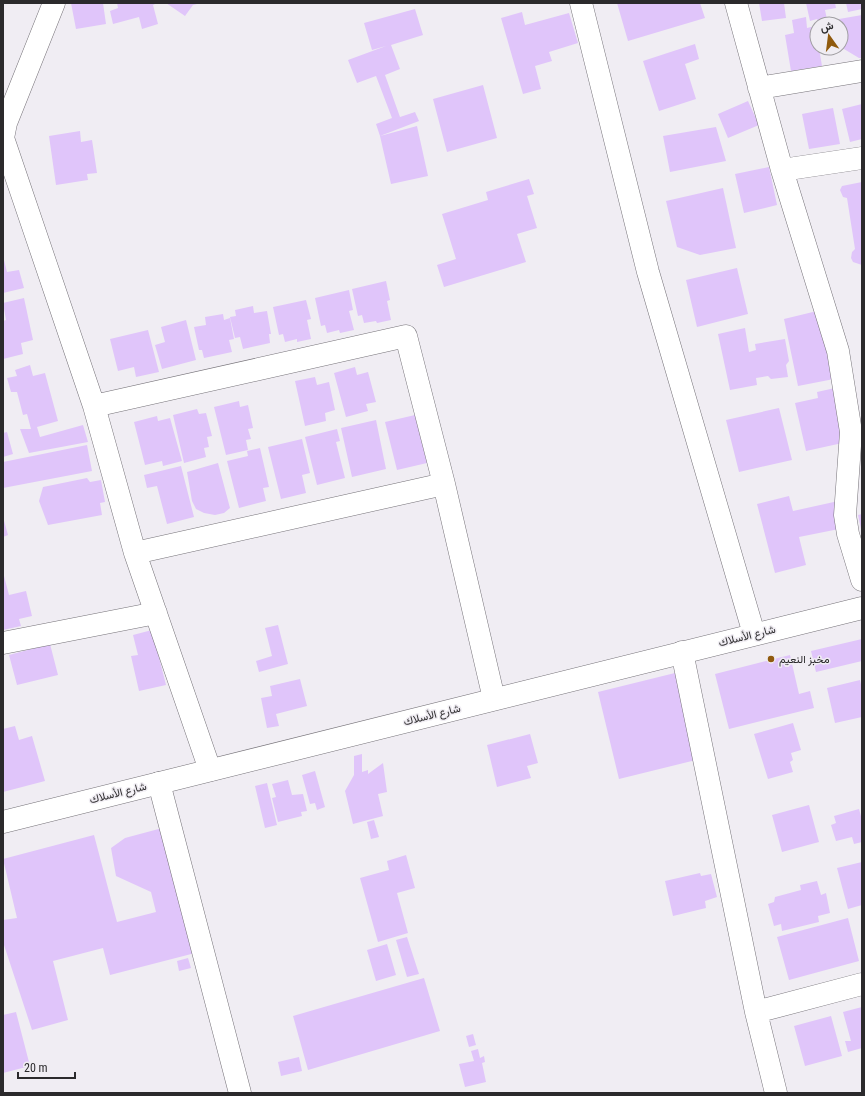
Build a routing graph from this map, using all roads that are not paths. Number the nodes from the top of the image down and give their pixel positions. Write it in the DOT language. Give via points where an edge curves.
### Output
graph roads {
  1 [pos="54,3"];
  2 [pos="581,3"];
  3 [pos="736,3"];
  4 [pos="862,71"];
  5 [pos="759,88"];
  6 [pos="862,158"];
  7 [pos="782,170"];
  8 [pos="94,406"];
  9 [pos="444,484"];
  10 [pos="135,553"];
  11 [pos="862,580"];
  12 [pos="862,608"];
  13 [pos="156,613"];
  14 [pos="754,634"];
  15 [pos="3,643"];
  16 [pos="682,652"];
  17 [pos="494,699"];
  18 [pos="210,770"];
  19 [pos="159,783"];
  20 [pos="3,822"];
  21 [pos="862,984"];
  22 [pos="756,1012"];
  23 [pos="240,1093"];
  24 [pos="776,1093"];
  1 -- 8 [label="street" via="6,122 3,138"];
  2 -- 14 [label="street" via="648,272"];
  3 -- 5 [label="street"];
  4 -- 5 [label="street"];
  5 -- 7 [label="street"];
  6 -- 7 [label="street"];
  7 -- 11 [label="street" via="838,352 851,432 845,515"];
  8 -- 9 [label="street" via="406,336"];
  8 -- 10 [label="street"];
  9 -- 10 [label="street"];
  9 -- 17 [label="street"];
  10 -- 13 [label="street"];
  12 -- 14 [label="street, شارع الأسلاك"];
  13 -- 15 [label="street"];
  13 -- 18 [label="street"];
  14 -- 16 [label="street, شارع الأسلاك"];
  16 -- 17 [label="street, شارع الأسلاك"];
  16 -- 22 [label="street"];
  17 -- 18 [label="street, شارع الأسلاك"];
  18 -- 19 [label="street, شارع الأسلاك"];
  19 -- 20 [label="street, شارع الأسلاك"];
  19 -- 23 [label="street"];
  21 -- 22 [label="street"];
  22 -- 24 [label="street"];
}
